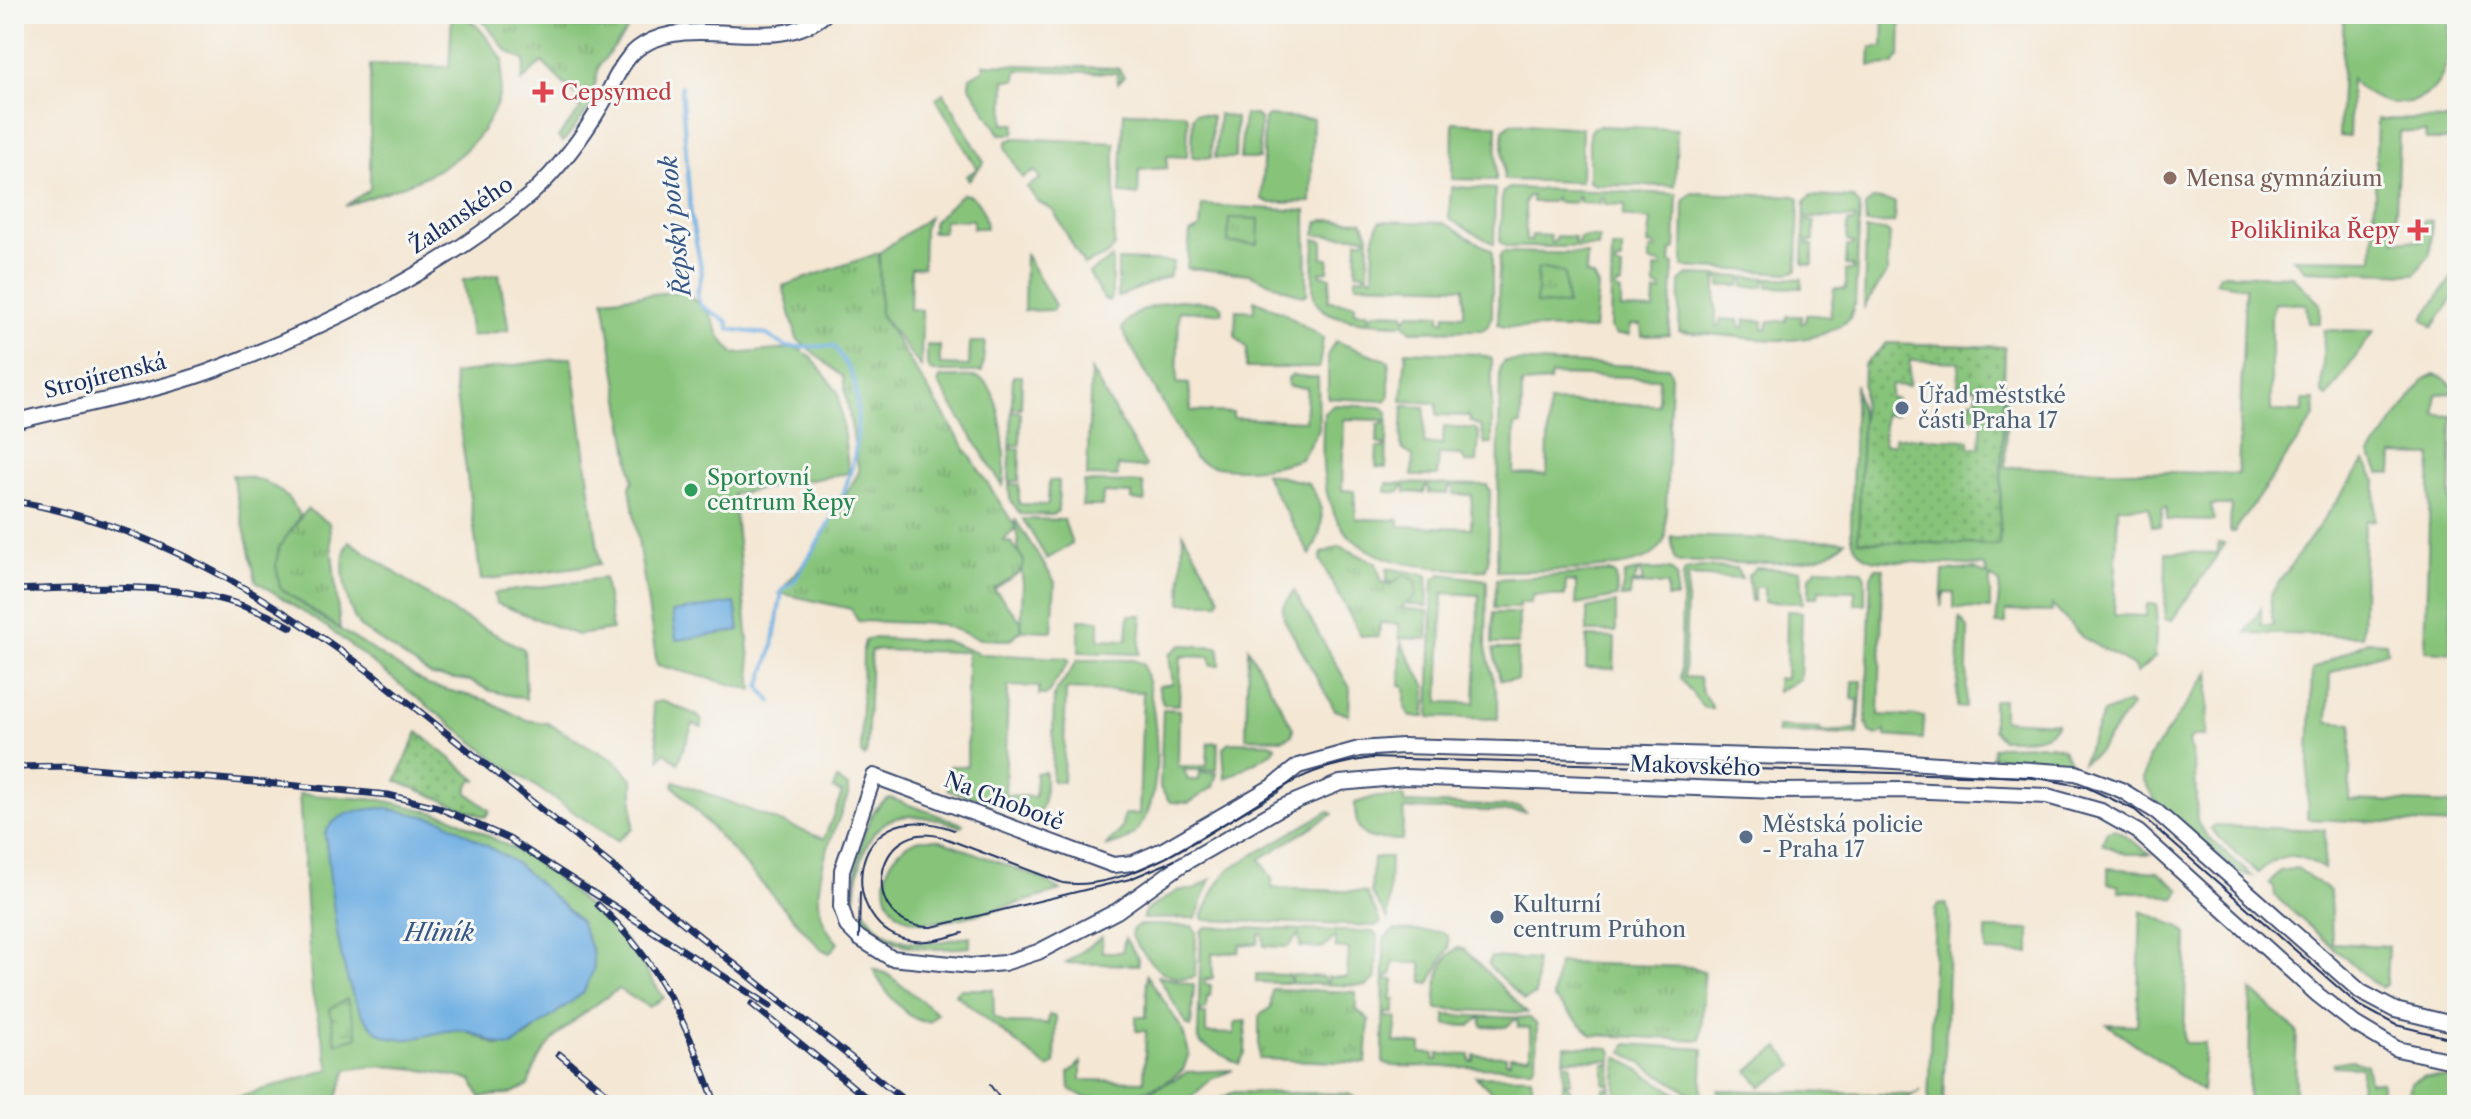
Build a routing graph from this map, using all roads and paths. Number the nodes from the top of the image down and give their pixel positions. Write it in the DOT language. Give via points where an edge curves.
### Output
graph roads {
  1 [pos="825,14"];
  2 [pos="206,373"];
  3 [pos="14,422"];
  4 [pos="1118,865"];
  5 [pos="891,958"];
  6 [pos="2457,1025"];
  7 [pos="2457,1062"];
  1 -- 2 [label="street, Žalanského" via="801,28 682,34 643,45 625,62 601,106 558,164 512,211 367,300"];
  2 -- 3 [label="street, Strojírenská"];
  4 -- 5 [label="street, Na Chobotě" via="874,776 847,847 841,907 853,933"];
  4 -- 6 [label="street, Makovského" via="1163,850 1298,766 1359,749 1559,749 2076,773 2121,790 2157,812 2361,992 2420,1019"];
  5 -- 7 [label="street, Makovského" via="971,966 1021,959 1117,911 1181,865 1282,807 1340,783 1374,778 2047,796 2101,811 2138,832 2355,1024 2397,1049"];
}
